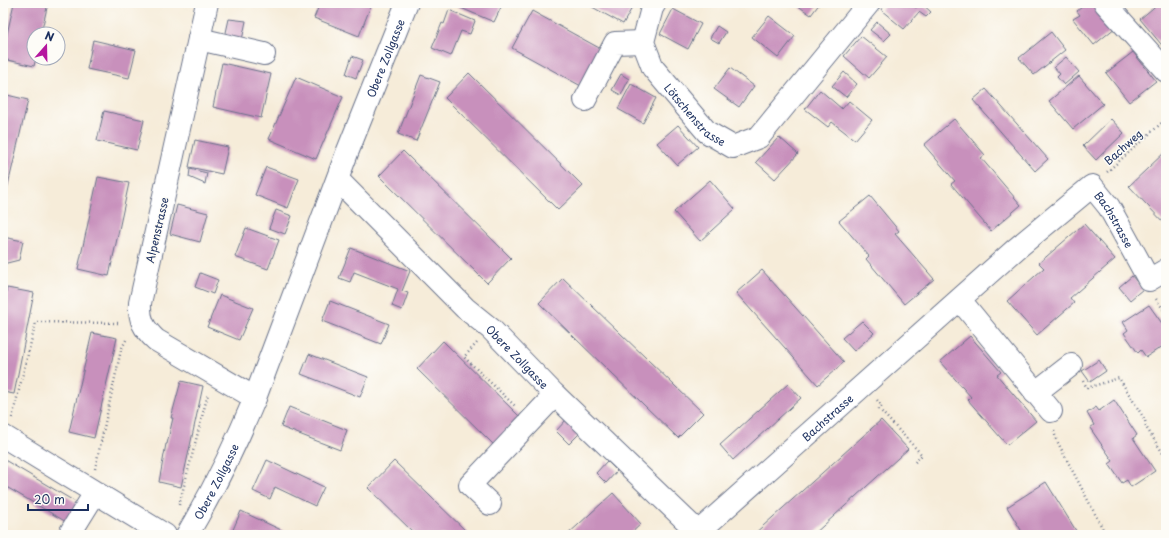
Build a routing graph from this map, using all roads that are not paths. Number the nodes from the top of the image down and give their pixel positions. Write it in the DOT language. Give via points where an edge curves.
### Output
graph roads {
  1 [pos="208,3"];
  2 [pos="407,3"];
  3 [pos="655,3"];
  4 [pos="869,3"];
  5 [pos="1105,3"];
  6 [pos="199,39"];
  7 [pos="643,42"];
  8 [pos="264,54"];
  9 [pos="1166,71"];
  10 [pos="585,100"];
  11 [pos="338,180"];
  12 [pos="1158,275"];
  13 [pos="960,300"];
  14 [pos="1071,365"];
  15 [pos="1035,393"];
  16 [pos="255,398"];
  17 [pos="543,408"];
  18 [pos="1051,411"];
  19 [pos="5,438"];
  20 [pos="498,470"];
  21 [pos="93,492"];
  22 [pos="490,504"];
  23 [pos="696,534"];
  24 [pos="69,535"];
  25 [pos="165,535"];
  26 [pos="187,535"];
  1 -- 6 [label="street, Alpenstrasse"];
  2 -- 11 [label="street, Obere Zollgasse"];
  3 -- 7 [label="street"];
  4 -- 7 [label="street, Lötschenstrasse" via="759,137 733,147 706,132 654,68"];
  5 -- 9 [label="street"];
  6 -- 8 [label="street"];
  6 -- 16 [label="street, Alpenstrasse" via="140,303 140,313 142,324 156,340"];
  7 -- 10 [label="street" via="615,43"];
  11 -- 16 [label="street, Obere Zollgasse"];
  11 -- 17 [label="street, Obere Zollgasse" via="465,308 484,323"];
  12 -- 13 [label="street, Bachstrasse" via="1092,186 1016,248"];
  13 -- 15 [label="street"];
  13 -- 23 [label="street, Bachstrasse"];
  14 -- 15 [label="street"];
  15 -- 18 [label="street"];
  16 -- 26 [label="street, Obere Zollgasse" via="219,478"];
  17 -- 20 [label="street" via="543,423"];
  17 -- 22 [label="street" via="470,485"];
  17 -- 23 [label="street, Obere Zollgasse"];
  19 -- 21 [label="street"];
  21 -- 24 [label="street"];
  21 -- 25 [label="street"];
}
